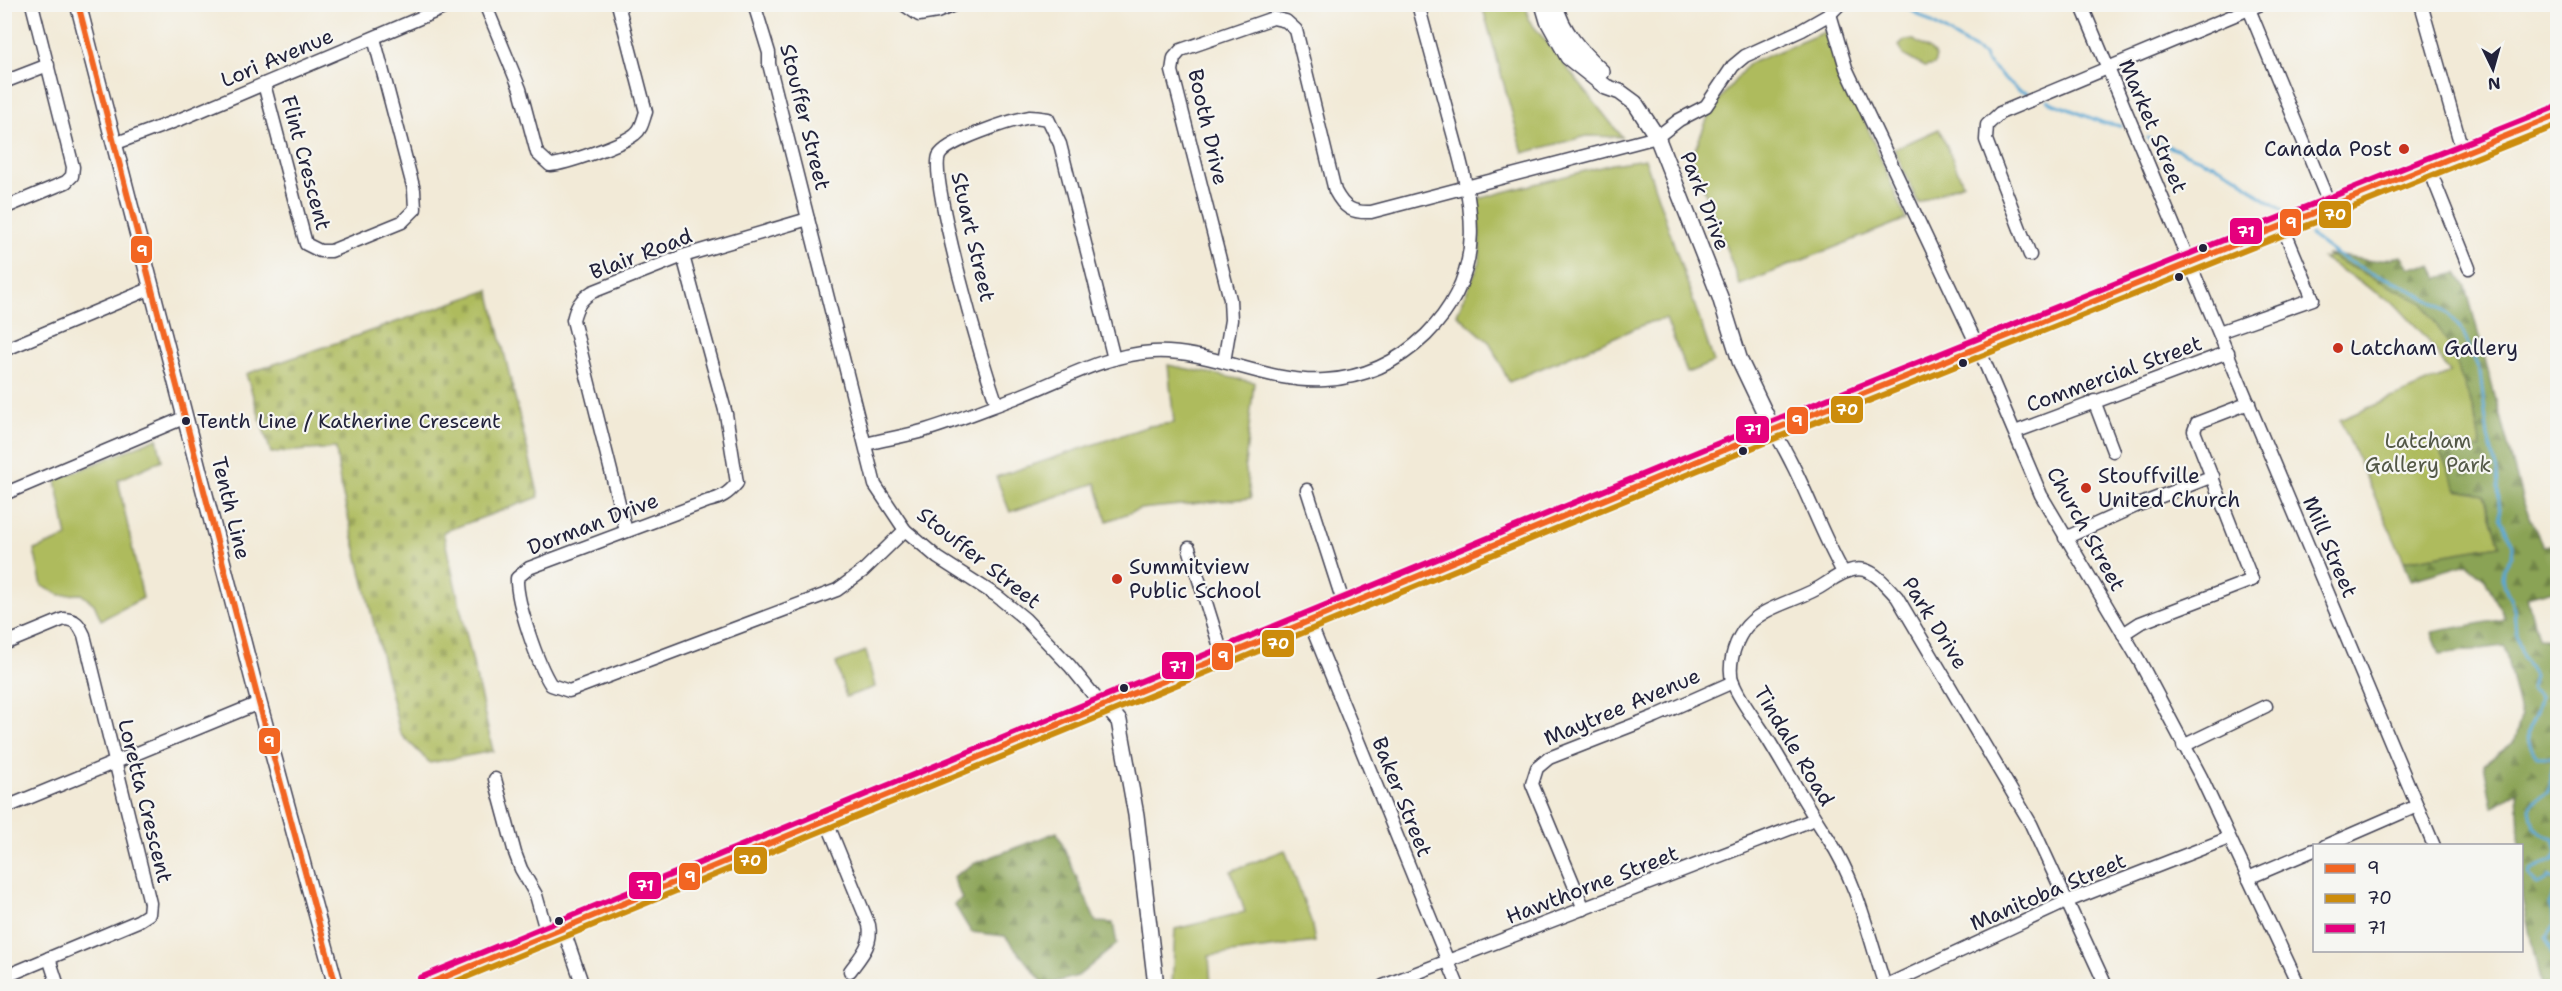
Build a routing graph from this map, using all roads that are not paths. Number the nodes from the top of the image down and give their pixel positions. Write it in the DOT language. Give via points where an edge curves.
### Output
graph roads {
  1 [pos="32,4"];
  2 [pos="78,4"];
  3 [pos="453,4"];
  4 [pos="485,4"];
  5 [pos="618,4"];
  6 [pos="754,4"];
  7 [pos="903,4"];
  8 [pos="956,4"];
  9 [pos="1418,4"];
  10 [pos="1543,4"];
  11 [pos="1555,4"];
  12 [pos="1840,4"];
  13 [pos="2081,4"];
  14 [pos="2261,4"];
  15 [pos="2421,4"];
  16 [pos="2248,7"];
  17 [pos="1830,14"];
  18 [pos="374,38"];
  19 [pos="48,65"];
  20 [pos="2108,68"];
  21 [pos="4,82"];
  22 [pos="264,84"];
  23 [pos="1620,92"];
  24 [pos="2558,115"];
  25 [pos="1657,137"];
  26 [pos="114,144"];
  27 [pos="2463,153"];
  28 [pos="2429,168"];
  29 [pos="1468,187"];
  30 [pos="2330,206"];
  31 [pos="4,208"];
  32 [pos="808,219"];
  33 [pos="2282,225"];
  34 [pos="2030,255"];
  35 [pos="684,256"];
  36 [pos="2190,263"];
  37 [pos="2469,268"];
  38 [pos="152,288"];
  39 [pos="2219,332"];
  40 [pos="1979,349"];
  41 [pos="4,350"];
  42 [pos="2228,352"];
  43 [pos="1114,359"];
  44 [pos="1224,362"];
  45 [pos="2094,401"];
  46 [pos="2249,403"];
  47 [pos="997,404"];
  48 [pos="186,417"];
  49 [pos="1773,430"];
  50 [pos="2015,432"];
  51 [pos="866,444"];
  52 [pos="2113,451"];
  53 [pos="2213,476"];
  54 [pos="1307,490"];
  55 [pos="4,494"];
  56 [pos="905,530"];
  57 [pos="626,531"];
  58 [pos="2065,538"];
  59 [pos="1189,548"];
  60 [pos="1843,572"];
  61 [pos="1345,608"];
  62 [pos="1310,623"];
  63 [pos="2124,634"];
  64 [pos="4,644"];
  65 [pos="1223,657"];
  66 [pos="1733,682"];
  67 [pos="259,703"];
  68 [pos="1106,706"];
  69 [pos="2266,706"];
  70 [pos="2183,746"];
  71 [pos="116,762"];
  72 [pos="495,778"];
  73 [pos="2417,806"];
  74 [pos="4,808"];
  75 [pos="1815,819"];
  76 [pos="826,820"];
  77 [pos="2229,838"];
  78 [pos="2330,844"];
  79 [pos="2433,844"];
  80 [pos="2313,850"];
  81 [pos="2248,878"];
  82 [pos="2068,901"];
  83 [pos="1584,909"];
  84 [pos="555,931"];
  85 [pos="50,958"];
  86 [pos="1448,962"];
  87 [pos="850,971"];
  88 [pos="4,977"];
  89 [pos="58,987"];
  90 [pos="336,987"];
  91 [pos="423,987"];
  92 [pos="583,987"];
  93 [pos="1156,987"];
  94 [pos="1383,987"];
  95 [pos="1458,987"];
  96 [pos="1885,987"];
  97 [pos="2106,987"];
  98 [pos="2299,987"];
  1 -- 19 [label="street"];
  2 -- 26 [label="street, Tenth Line"];
  3 -- 18 [label="street, Lori Avenue"];
  4 -- 5 [label="street" via="520,89 537,153 550,165 569,162 636,134 642,125 645,112"];
  6 -- 32 [label="street, Stouffer Street"];
  7 -- 8 [label="street" via="919,15"];
  9 -- 29 [label="street"];
  10 -- 23 [label="street, Park Drive" via="1568,57 1606,87"];
  11 -- 23 [label="street, Park Drive" via="1557,16 1579,51"];
  12 -- 17 [label="street"];
  13 -- 20 [label="street, Market Street"];
  14 -- 16 [label="street"];
  15 -- 27 [label="street"];
  16 -- 20 [label="street"];
  16 -- 30 [label="street"];
  17 -- 25 [label="street" via="1745,56 1733,66 1706,106"];
  17 -- 40 [label="street, Church Street" via="1846,68"];
  18 -- 22 [label="street, Lori Avenue"];
  18 -- 22 [label="street, Flint Crescent" via="414,190 415,208 402,222 331,251 306,244"];
  19 -- 21 [label="street"];
  19 -- 31 [label="street" via="72,176"];
  20 -- 34 [label="street" via="2002,112 1987,126 1986,140"];
  20 -- 36 [label="street, Market Street"];
  22 -- 26 [label="street, Lori Avenue"];
  23 -- 25 [label="street, Park Drive" via="1635,103"];
  24 -- 27 [label="main road"];
  25 -- 29 [label="street, Park Drive"];
  25 -- 49 [label="street, Park Drive" via="1720,297 1740,361"];
  26 -- 38 [label="street, Tenth Line"];
  27 -- 28 [label="main road"];
  28 -- 30 [label="main road"];
  28 -- 37 [label="street"];
  29 -- 44 [label="street" via="1472,220 1467,266 1455,297 1432,329 1408,351 1375,369 1322,380 1284,377"];
  29 -- 44 [label="street, Booth Drive" via="1371,212 1352,212 1335,191 1296,30 1286,21 1273,18 1181,50 1174,58 1172,71 1230,299"];
  30 -- 33 [label="main road"];
  32 -- 35 [label="street, Blair Road"];
  32 -- 51 [label="street, Stouffer Street"];
  33 -- 36 [label="main road"];
  33 -- 39 [label="street" via="2313,299"];
  35 -- 57 [label="street, Blair Road" via="592,292 582,299 573,320"];
  35 -- 57 [label="street, Dorman Drive" via="726,414 737,483 720,498"];
  36 -- 39 [label="street, Mill Street"];
  36 -- 40 [label="main road"];
  38 -- 41 [label="street"];
  38 -- 48 [label="street, Tenth Line"];
  39 -- 42 [label="street, Mill Street"];
  40 -- 49 [label="main road"];
  40 -- 50 [label="street, Church Street"];
  42 -- 45 [label="street, Commercial Street"];
  42 -- 46 [label="street, Mill Street"];
  43 -- 44 [label="street" via="1176,352"];
  43 -- 47 [label="street"];
  43 -- 47 [label="street, Stuart Street" via="1060,144 1048,119 1032,117 959,141 940,153 936,165 940,196"];
  45 -- 50 [label="street, Commercial Street"];
  45 -- 52 [label="street"];
  46 -- 53 [label="street" via="2197,423 2194,431"];
  46 -- 73 [label="street, Mill Street"];
  47 -- 51 [label="street" via="924,431"];
  48 -- 55 [label="street"];
  48 -- 67 [label="street, Tenth Line"];
  49 -- 60 [label="street, Park Drive" via="1787,451"];
  49 -- 61 [label="main road"];
  50 -- 58 [label="street, Church Street" via="2041,495"];
  51 -- 56 [label="street, Stouffer Street" via="875,485"];
  53 -- 58 [label="street"];
  53 -- 63 [label="street" via="2256,581 2140,623"];
  54 -- 61 [label="street"];
  56 -- 57 [label="street, Dorman Drive" via="837,590 597,681 569,691 560,690 544,675 519,605 517,578 529,568"];
  56 -- 68 [label="street, Stouffer Street" via="1025,619"];
  58 -- 63 [label="street, Church Street"];
  59 -- 65 [label="street"];
  60 -- 66 [label="street, Tindale Road" via="1820,588 1751,622 1732,654"];
  60 -- 82 [label="street, Park Drive" via="1865,570 1875,574 1897,597 2031,824"];
  61 -- 62 [label="main road"];
  62 -- 65 [label="main road"];
  62 -- 86 [label="street, Baker Street"];
  63 -- 70 [label="street, Church Street"];
  64 -- 71 [label="street, Loretta Crescent" via="64,619 79,625"];
  65 -- 68 [label="main road"];
  66 -- 75 [label="street, Tindale Road"];
  66 -- 83 [label="street, Maytree Avenue" via="1549,758 1537,768 1532,784"];
  67 -- 71 [label="street"];
  67 -- 90 [label="street, Tenth Line"];
  68 -- 76 [label="main road"];
  68 -- 93 [label="street, Stouffer Street" via="1119,721 1134,803"];
  69 -- 70 [label="street"];
  70 -- 77 [label="street, Church Street" via="2197,767"];
  71 -- 74 [label="street"];
  71 -- 85 [label="street, Loretta Crescent" via="150,903 149,914"];
  72 -- 84 [label="street" via="515,853"];
  73 -- 78 [label="street"];
  73 -- 79 [label="street, Mill Street"];
  75 -- 83 [label="street, Hawthorne Street"];
  75 -- 96 [label="street, Tindale Road" via="1853,889"];
  76 -- 84 [label="main road"];
  76 -- 87 [label="street" via="871,936"];
  77 -- 81 [label="street, Church Street"];
  77 -- 82 [label="street, Manitoba Street"];
  80 -- 81 [label="street"];
  81 -- 98 [label="street, Church Street"];
  82 -- 96 [label="street, Manitoba Street"];
  82 -- 97 [label="street, Park Drive"];
  83 -- 86 [label="street, Hawthorne Street"];
  84 -- 91 [label="main road"];
  84 -- 92 [label="street"];
  85 -- 88 [label="street, Loretta Crescent"];
  85 -- 89 [label="street"];
  86 -- 94 [label="street, Hawthorne Street"];
  86 -- 95 [label="street, Baker Street"];
}
